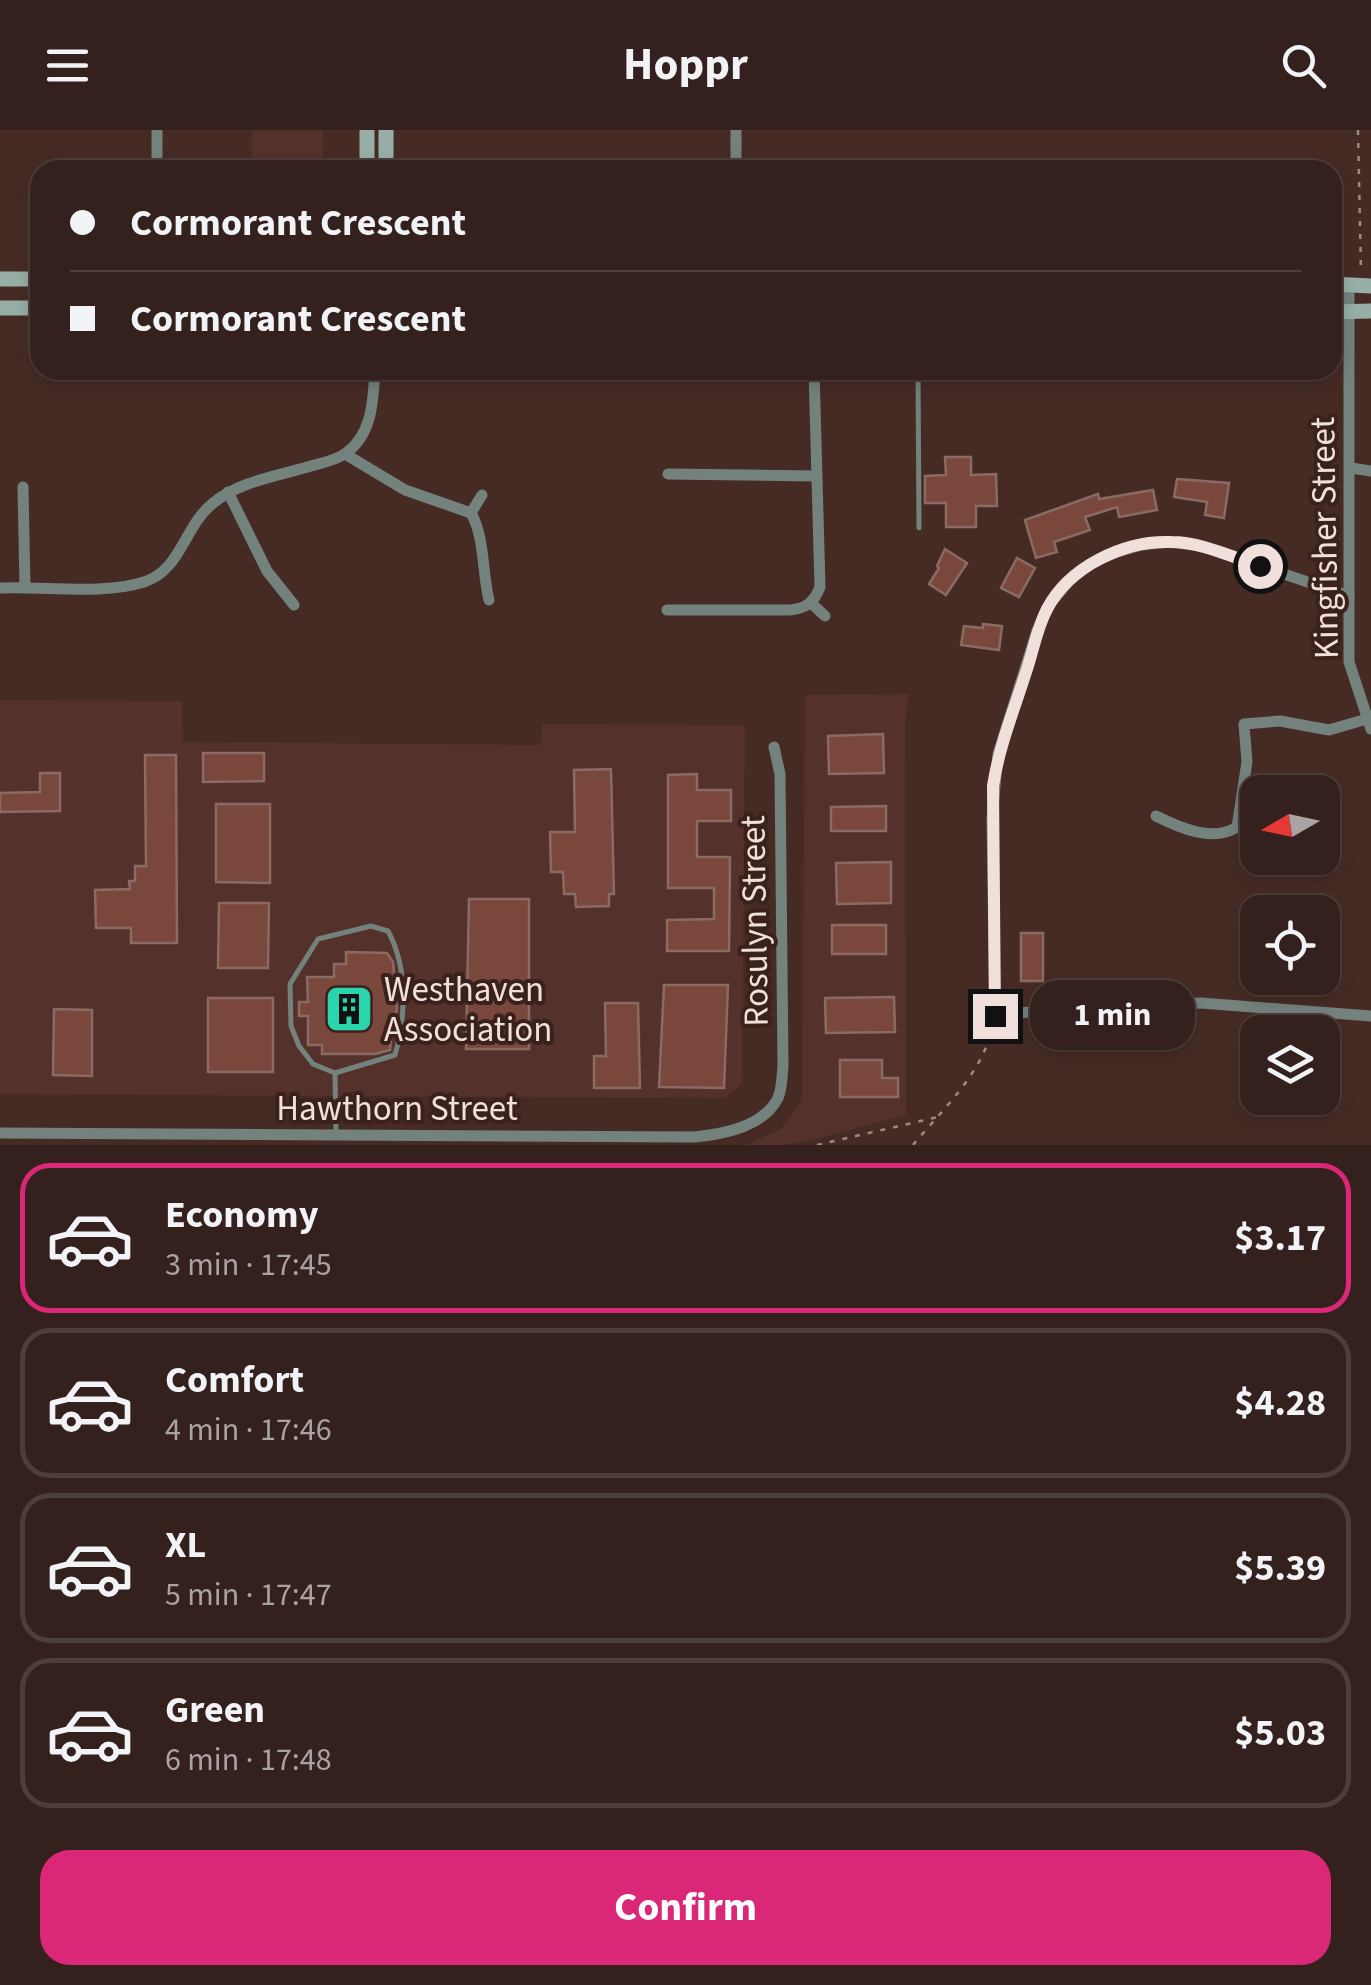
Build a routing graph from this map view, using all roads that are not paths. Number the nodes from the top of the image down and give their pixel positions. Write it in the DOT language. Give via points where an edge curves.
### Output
graph roads {
  1 [pos="157,130"];
  2 [pos="366,130"];
  3 [pos="386,130"];
  4 [pos="736,130"];
  5 [pos="157,160"];
  6 [pos="366,160"];
  7 [pos="386,160"];
  8 [pos="736,160"];
  9 [pos="0,278"];
  10 [pos="30,279"];
  11 [pos="1353,285"];
  12 [pos="0,308"];
  13 [pos="30,308"];
  14 [pos="1342,308"];
  15 [pos="1371,311"];
  16 [pos="1342,312"];
  17 [pos="1342,340"];
  18 [pos="374,380"];
  19 [pos="814,380"];
  20 [pos="918,380"];
  21 [pos="345,454"];
  22 [pos="1351,468"];
  23 [pos="1371,471"];
  24 [pos="668,474"];
  25 [pos="816,476"];
  26 [pos="23,487"];
  27 [pos="228,492"];
  28 [pos="482,495"];
  29 [pos="471,513"];
  30 [pos="919,528"];
  31 [pos="25,587"];
  32 [pos="0,588"];
  33 [pos="1349,596"];
  34 [pos="489,600"];
  35 [pos="811,603"];
  36 [pos="294,605"];
  37 [pos="667,610"];
  38 [pos="825,616"];
  39 [pos="1369,724"];
  40 [pos="774,747"];
  41 [pos="1156,816"];
  42 [pos="1371,1016"];
  43 [pos="334,1073"];
  44 [pos="779,1096"];
  45 [pos="0,1133"];
  46 [pos="336,1135"];
  1 -- 5 [label="street"];
  2 -- 6 [label="main road"];
  3 -- 7 [label="main road"];
  4 -- 8 [label="street"];
  9 -- 10 [label="main road"];
  11 -- 14 [label="street, Kingfisher Street"];
  12 -- 13 [label="main road"];
  15 -- 16 [label="main road"];
  17 -- 22 [label="street, Kingfisher Street"];
  18 -- 21 [label="street" via="368,424"];
  19 -- 25 [label="street"];
  20 -- 30 [label="lane"];
  21 -- 27 [label="street"];
  21 -- 29 [label="street" via="405,490"];
  22 -- 23 [label="street"];
  22 -- 33 [label="street, Kingfisher Street"];
  24 -- 25 [label="street"];
  25 -- 35 [label="street" via="820,588"];
  26 -- 31 [label="street"];
  27 -- 31 [label="street" via="196,520 174,562 148,581"];
  27 -- 36 [label="street" via="267,571"];
  28 -- 29 [label="street"];
  29 -- 34 [label="street"];
  31 -- 32 [label="street"];
  33 -- 39 [label="street, Kingfisher Street" via="1350,662"];
  33 -- 42 [label="street" via="1201,546 1170,542 1114,552 1070,580 1037,631 998,754 992,820 995,1016 1200,1004"];
  35 -- 37 [label="street" via="788,610"];
  35 -- 38 [label="street"];
  39 -- 41 [label="street" via="1329,730 1280,721 1244,724 1247,762 1237,827 1220,833 1184,830"];
  40 -- 44 [label="street, Rosulyn Street" via="780,774"];
  43 -- 43 [label="lane" via="395,1055 402,986 399,951 388,931 371,926 318,939 290,984 291,1026 299,1046 313,1064"];
  43 -- 46 [label="lane"];
  44 -- 46 [label="street, Hawthorn Street" via="756,1122 694,1137"];
  45 -- 46 [label="street, Hawthorn Street"];
}
